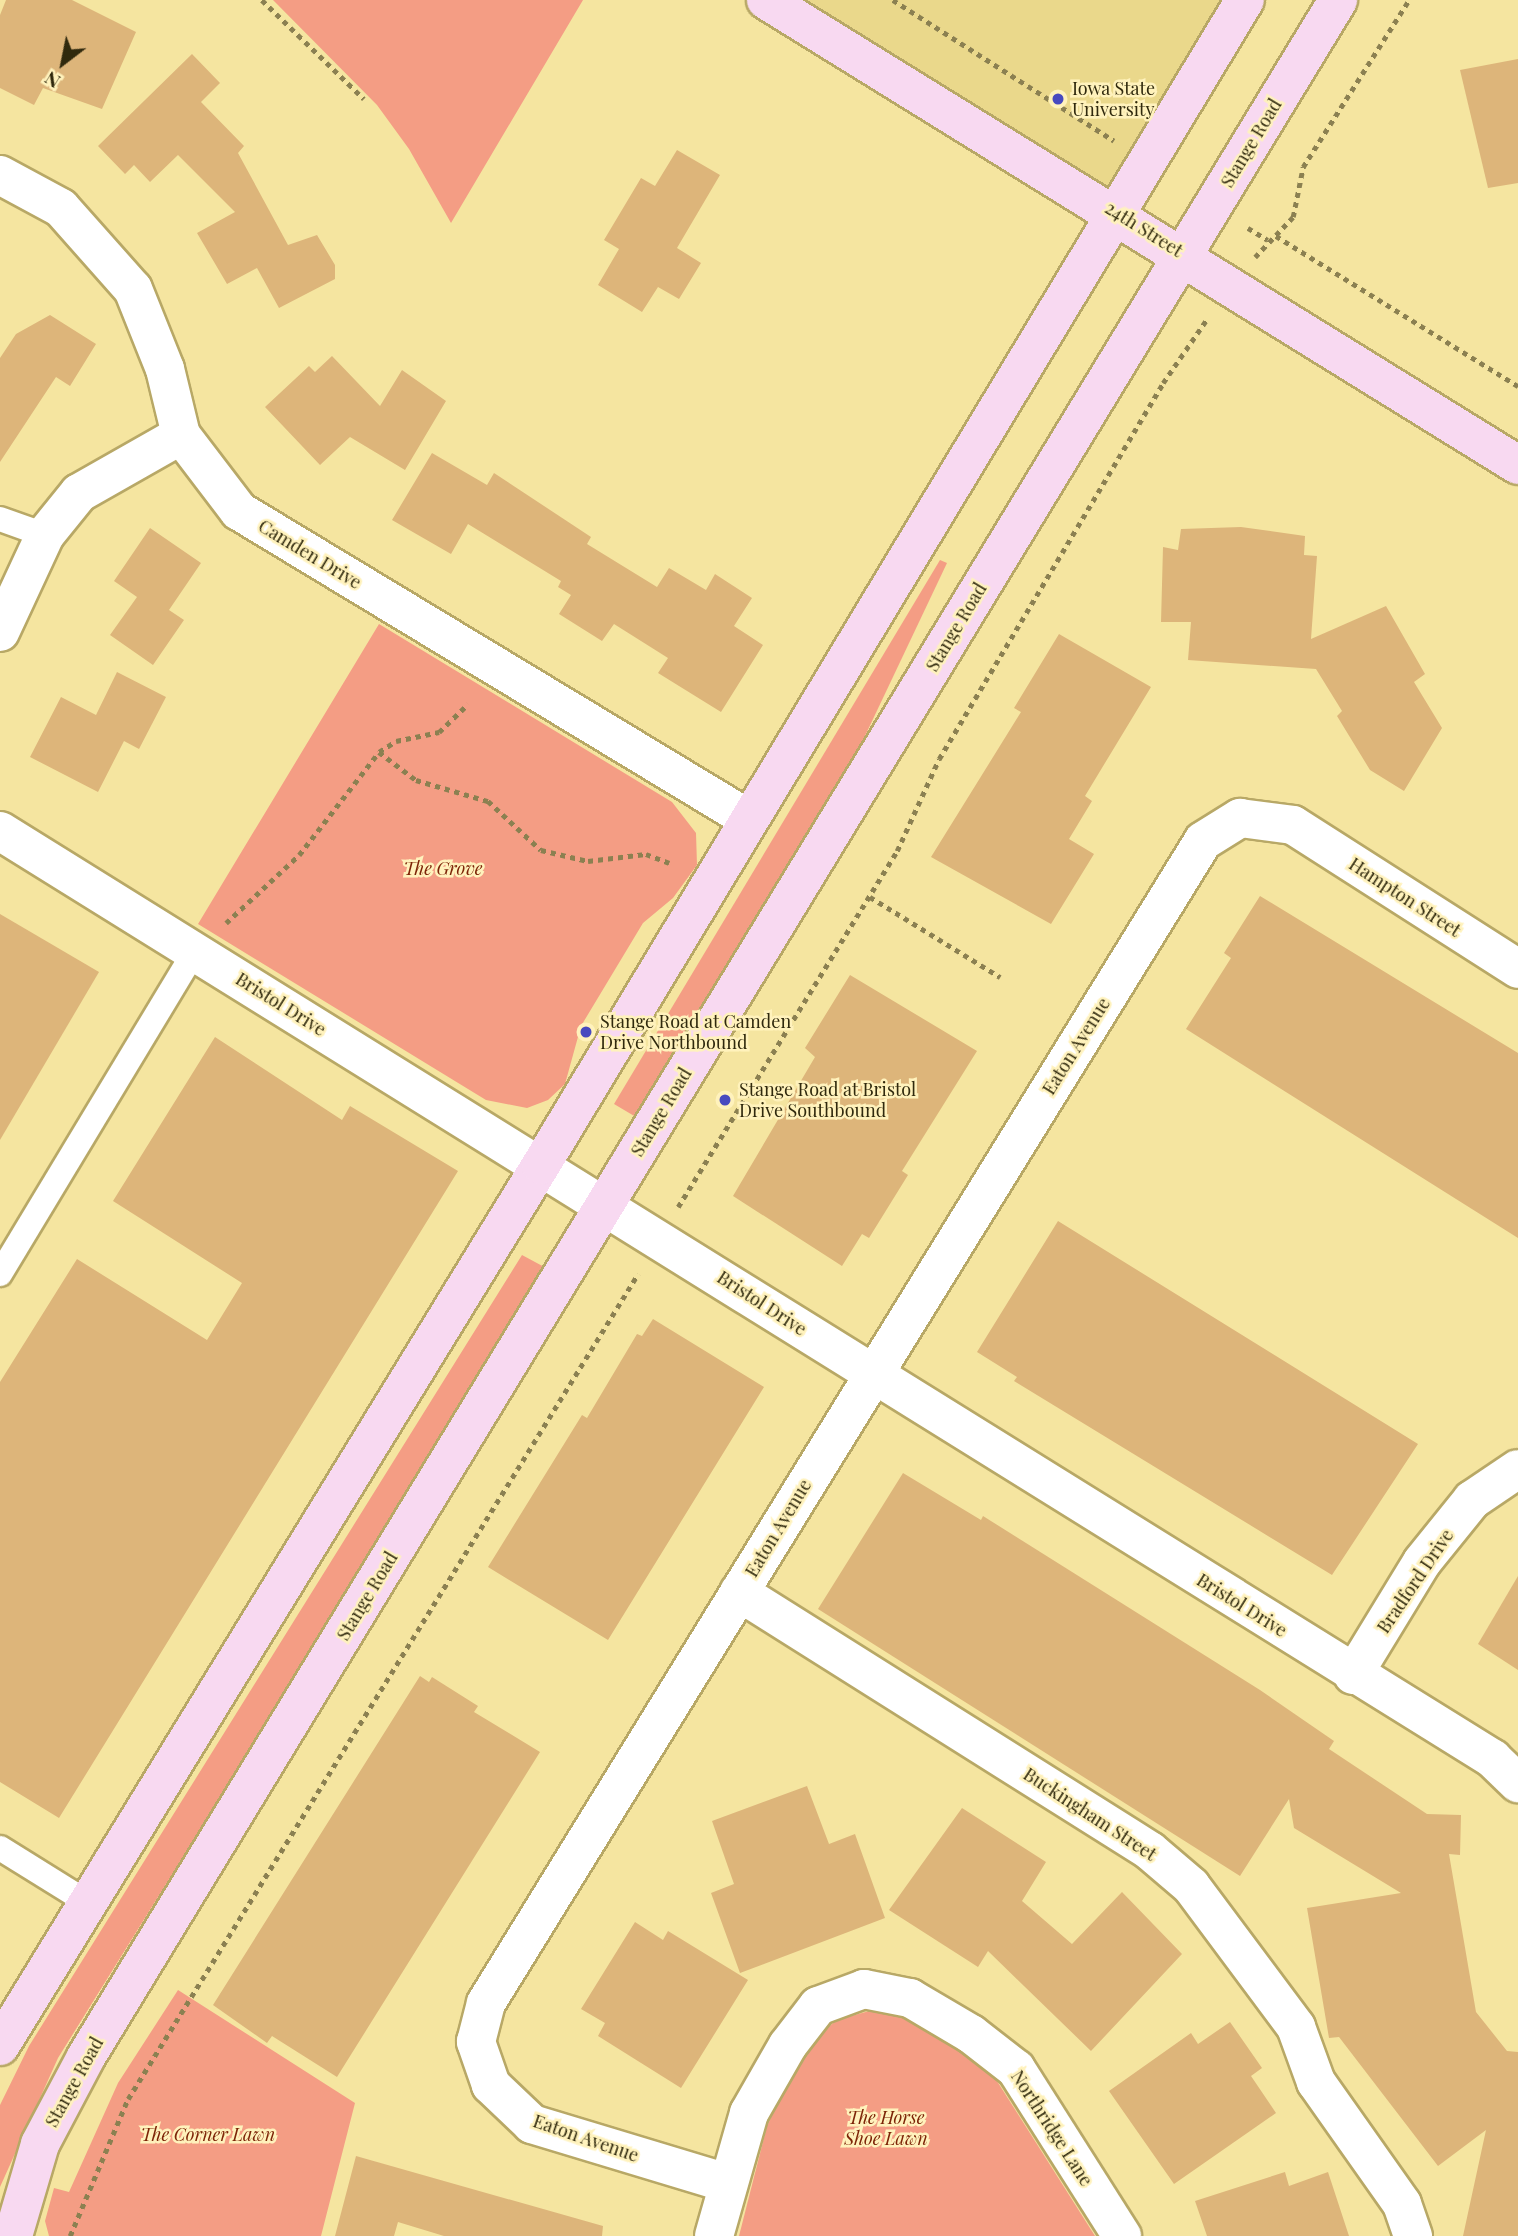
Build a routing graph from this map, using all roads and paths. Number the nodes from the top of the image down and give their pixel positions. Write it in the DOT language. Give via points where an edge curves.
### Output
graph roads {
  1 [pos="262,0"];
  2 [pos="766,0"];
  3 [pos="893,0"];
  4 [pos="1245,0"];
  5 [pos="1338,0"];
  6 [pos="1409,0"];
  7 [pos="365,99"];
  8 [pos="1073,115"];
  9 [pos="0,175"];
  10 [pos="1117,212"];
  11 [pos="1276,236"];
  12 [pos="1268,240"];
  13 [pos="1184,254"];
  14 [pos="1185,348"];
  15 [pos="1518,386"];
  16 [pos="181,435"];
  17 [pos="1518,465"];
  18 [pos="0,519"];
  19 [pos="45,535"];
  20 [pos="0,632"];
  21 [pos="467,704"];
  22 [pos="379,752"];
  23 [pos="747,818"];
  24 [pos="1293,825"];
  25 [pos="0,831"];
  26 [pos="669,863"];
  27 [pos="870,897"];
  28 [pos="200,954"];
  29 [pos="1518,969"];
  30 [pos="1000,977"];
  31 [pos="541,1165"];
  32 [pos="606,1203"];
  33 [pos="676,1209"];
  34 [pos="642,1265"];
  35 [pos="0,1274"];
  36 [pos="872,1374"];
  37 [pos="1518,1469"];
  38 [pos="739,1592"];
  39 [pos="1353,1675"];
  40 [pos="1518,1783"];
  41 [pos="0,1848"];
  42 [pos="85,1901"];
  43 [pos="0,2046"];
  44 [pos="727,2183"];
  45 [pos="13,2236"];
  46 [pos="70,2236"];
  47 [pos="714,2236"];
  48 [pos="1122,2236"];
  49 [pos="1413,2236"];
  1 -- 7 [label="path"];
  2 -- 10 [label="main road, 24th Street"];
  3 -- 8 [label="path"];
  4 -- 10 [label="main road"];
  5 -- 13 [label="main road, Stange Road"];
  6 -- 11 [label="path" via="1322,132 1303,167 1293,217"];
  9 -- 16 [label="street, Camden Drive" via="61,208 133,289 165,369"];
  10 -- 13 [label="main road, 24th Street"];
  10 -- 23 [label="main road"];
  11 -- 12 [label="path"];
  11 -- 15 [label="path"];
  13 -- 17 [label="main road, 24th Street"];
  13 -- 32 [label="main road, Stange Road"];
  14 -- 27 [label="path" via="939,760"];
  16 -- 19 [label="street" via="79,493"];
  16 -- 23 [label="street, Camden Drive" via="239,511"];
  18 -- 19 [label="lane"];
  19 -- 20 [label="street"];
  21 -- 22 [label="path" via="439,732 396,741"];
  22 -- 26 [label="path" via="416,780 488,801 541,850 588,861 646,853"];
  22 -- 28 [label="path" via="299,855 230,916"];
  23 -- 31 [label="main road"];
  24 -- 29 [label="street, Hampton Street"];
  24 -- 36 [label="street, Eaton Avenue" via="1240,818 1203,841"];
  25 -- 28 [label="street, Bristol Drive"];
  27 -- 30 [label="path"];
  27 -- 33 [label="path"];
  28 -- 31 [label="street, Bristol Drive"];
  28 -- 35 [label="lane"];
  31 -- 32 [label="street, Bristol Drive"];
  31 -- 42 [label="main road"];
  32 -- 36 [label="street, Bristol Drive"];
  32 -- 45 [label="main road, Stange Road" via="86,2057 40,2144"];
  34 -- 46 [label="path" via="128,2099"];
  36 -- 38 [label="street, Eaton Avenue"];
  36 -- 39 [label="street, Bristol Drive"];
  37 -- 39 [label="street, Bradford Drive" via="1472,1500 1422,1563"];
  38 -- 44 [label="street, Eaton Avenue" via="486,2003 475,2042 491,2085 532,2124"];
  38 -- 49 [label="street, Buckingham Street" via="1150,1850 1191,1886 1296,2027 1316,2082 1402,2204"];
  39 -- 40 [label="street, Bristol Drive" via="1493,1759"];
  41 -- 42 [label="lane"];
  42 -- 43 [label="main road"];
  44 -- 47 [label="street, Northridge Lane"];
  44 -- 48 [label="street, Northridge Lane" via="749,2113 788,2045 818,2006 864,1989 910,1998 971,2034 1016,2069"];
}
